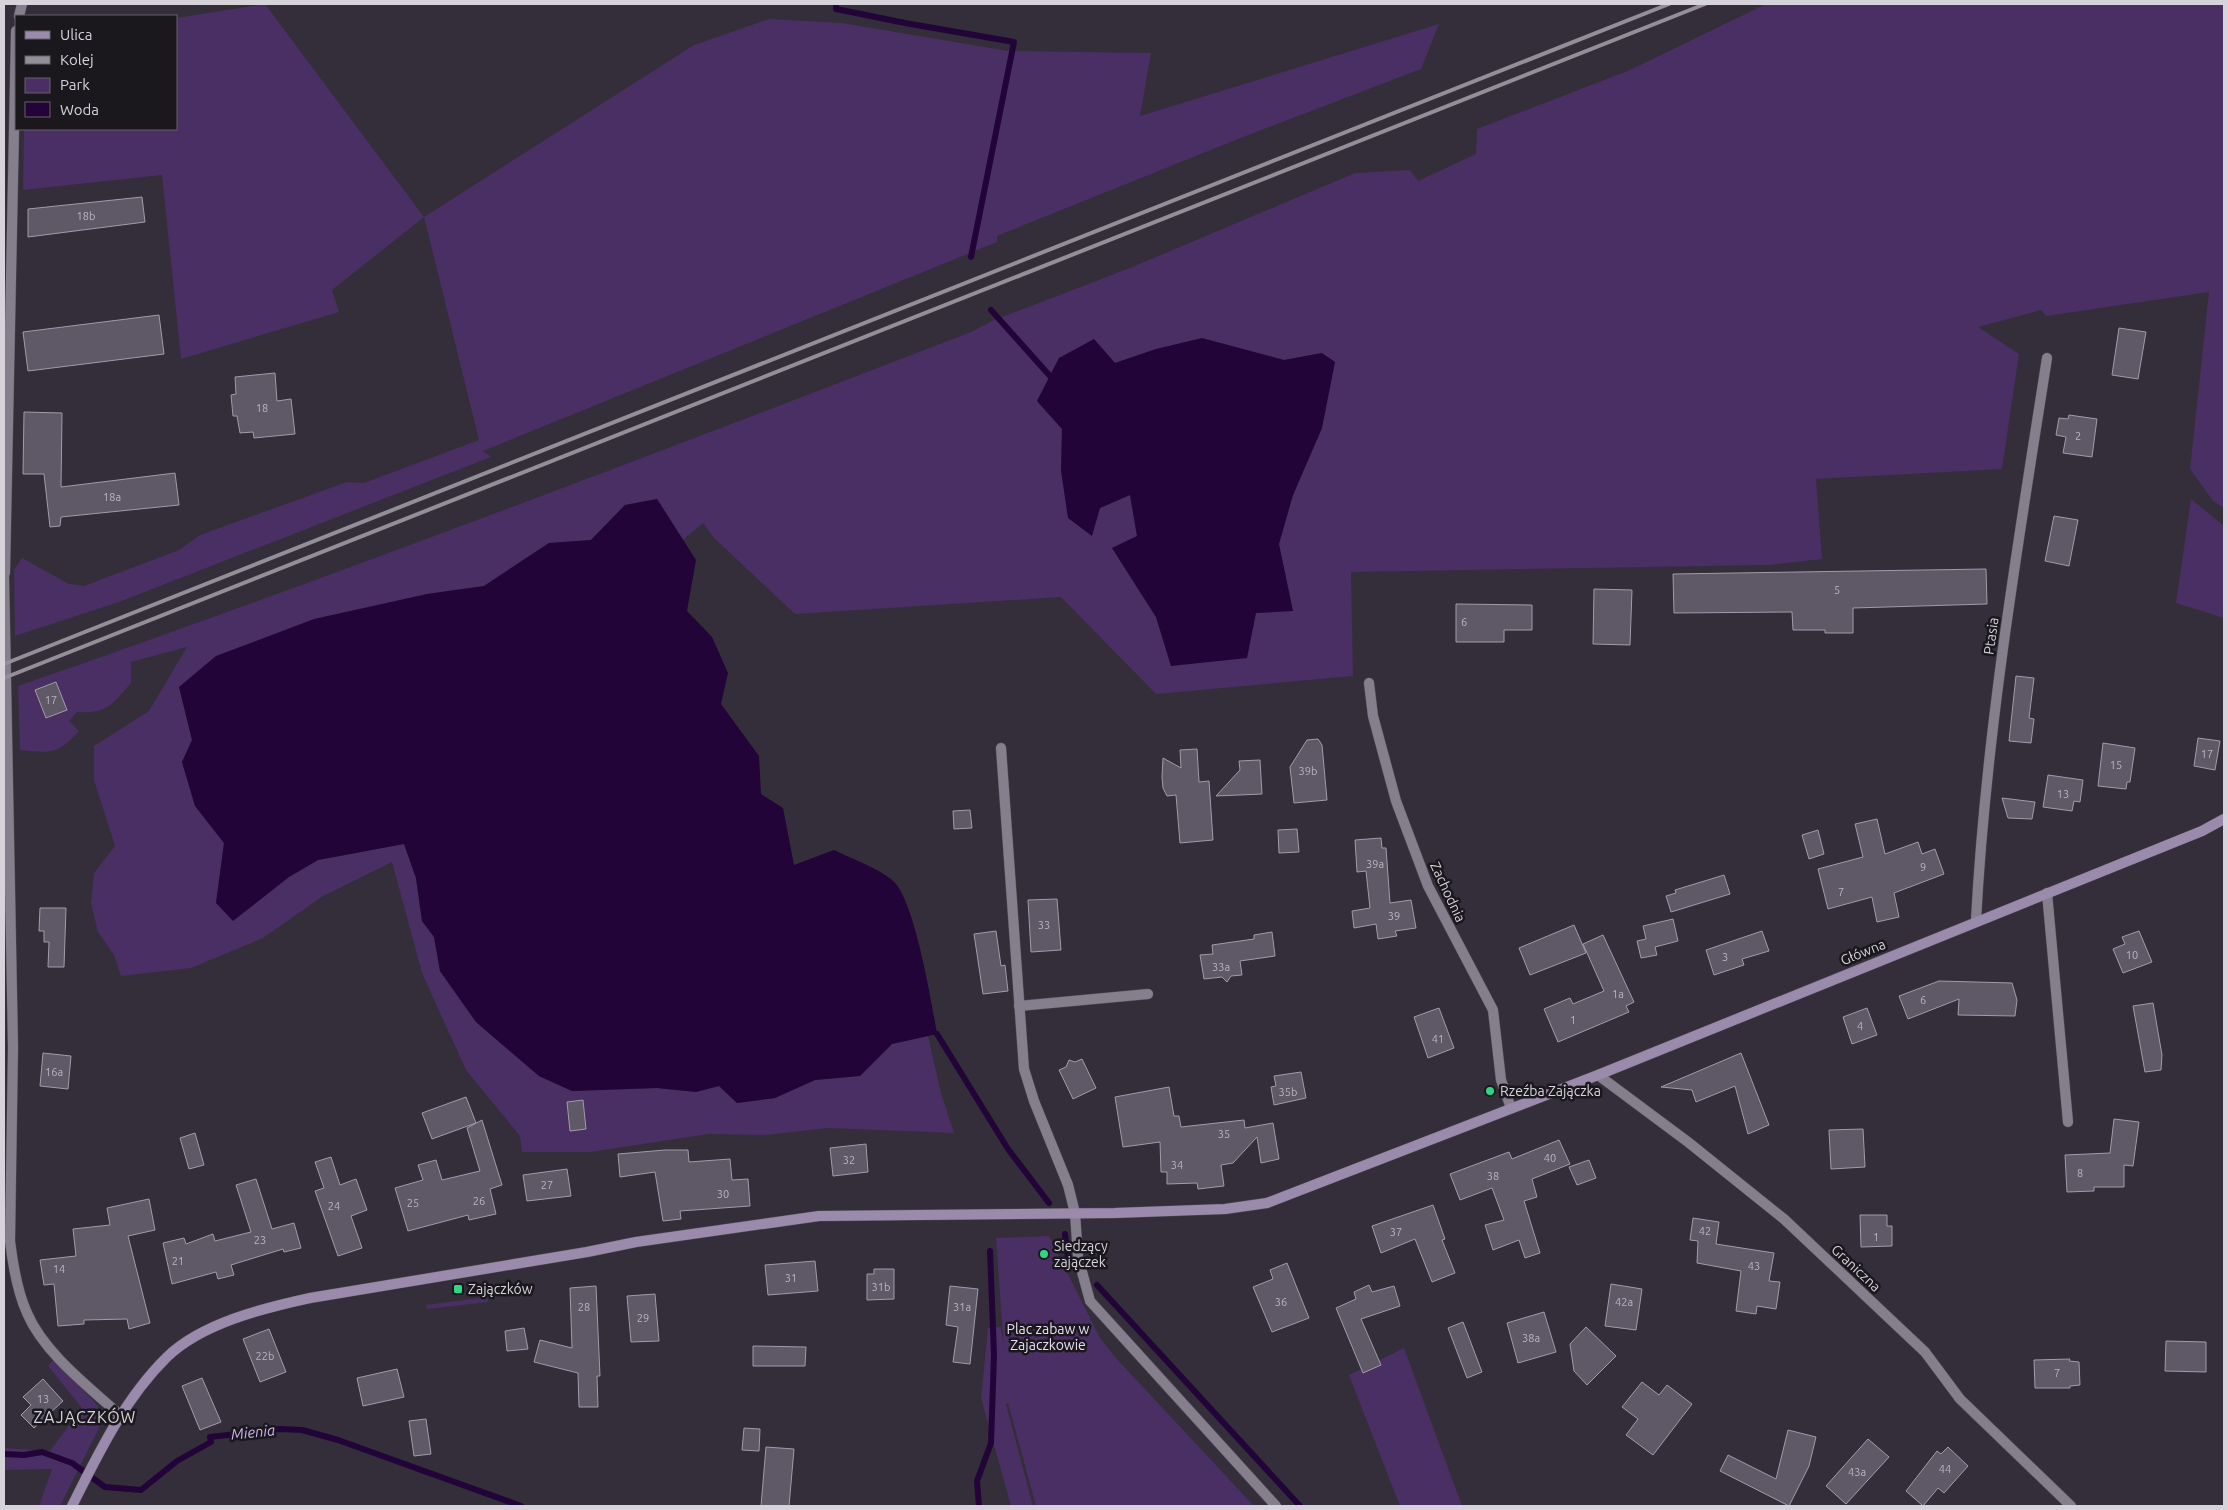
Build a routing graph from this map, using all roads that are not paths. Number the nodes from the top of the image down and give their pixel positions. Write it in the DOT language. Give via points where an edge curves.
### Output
graph roads {
  1 [pos="15,74"];
  2 [pos="2047,358"];
  3 [pos="5,573"];
  4 [pos="1369,683"];
  5 [pos="1001,748"];
  6 [pos="2224,819"];
  7 [pos="2047,893"];
  8 [pos="1976,920"];
  9 [pos="1148,994"];
  10 [pos="1019,1006"];
  11 [pos="1598,1075"];
  12 [pos="1512,1108"];
  13 [pos="2068,1122"];
  14 [pos="1075,1214"];
  15 [pos="121,1416"];
  16 [pos="74,1502"];
  17 [pos="1276,1506"];
  18 [pos="2071,1506"];
  1 -- 3 [label="street"];
  2 -- 8 [label="street, Ptasia" via="2004,646 1978,865"];
  3 -- 15 [label="street" via="13,1047 10,1241 13,1267 27,1314 42,1337 60,1360"];
  4 -- 12 [label="street, Zachodnia" via="1373,716 1396,801 1428,886 1493,1010 1501,1080"];
  5 -- 10 [label="street"];
  6 -- 7 [label="main road, Główna" via="2202,831"];
  7 -- 8 [label="main road, Główna"];
  7 -- 13 [label="street"];
  8 -- 11 [label="main road, Główna"];
  9 -- 10 [label="street"];
  10 -- 14 [label="street" via="1024,1069 1068,1185"];
  11 -- 12 [label="main road, Główna"];
  11 -- 18 [label="street, Graniczna" via="1784,1219 1925,1352 1960,1399"];
  12 -- 14 [label="main road, Główna" via="1267,1203 1225,1209"];
  14 -- 15 [label="main road, Główna" via="819,1216 636,1242 310,1298 265,1308 197,1337 169,1355"];
  14 -- 17 [label="street" via="1078,1257 1090,1301"];
  15 -- 16 [label="main road, Główna"];
}
